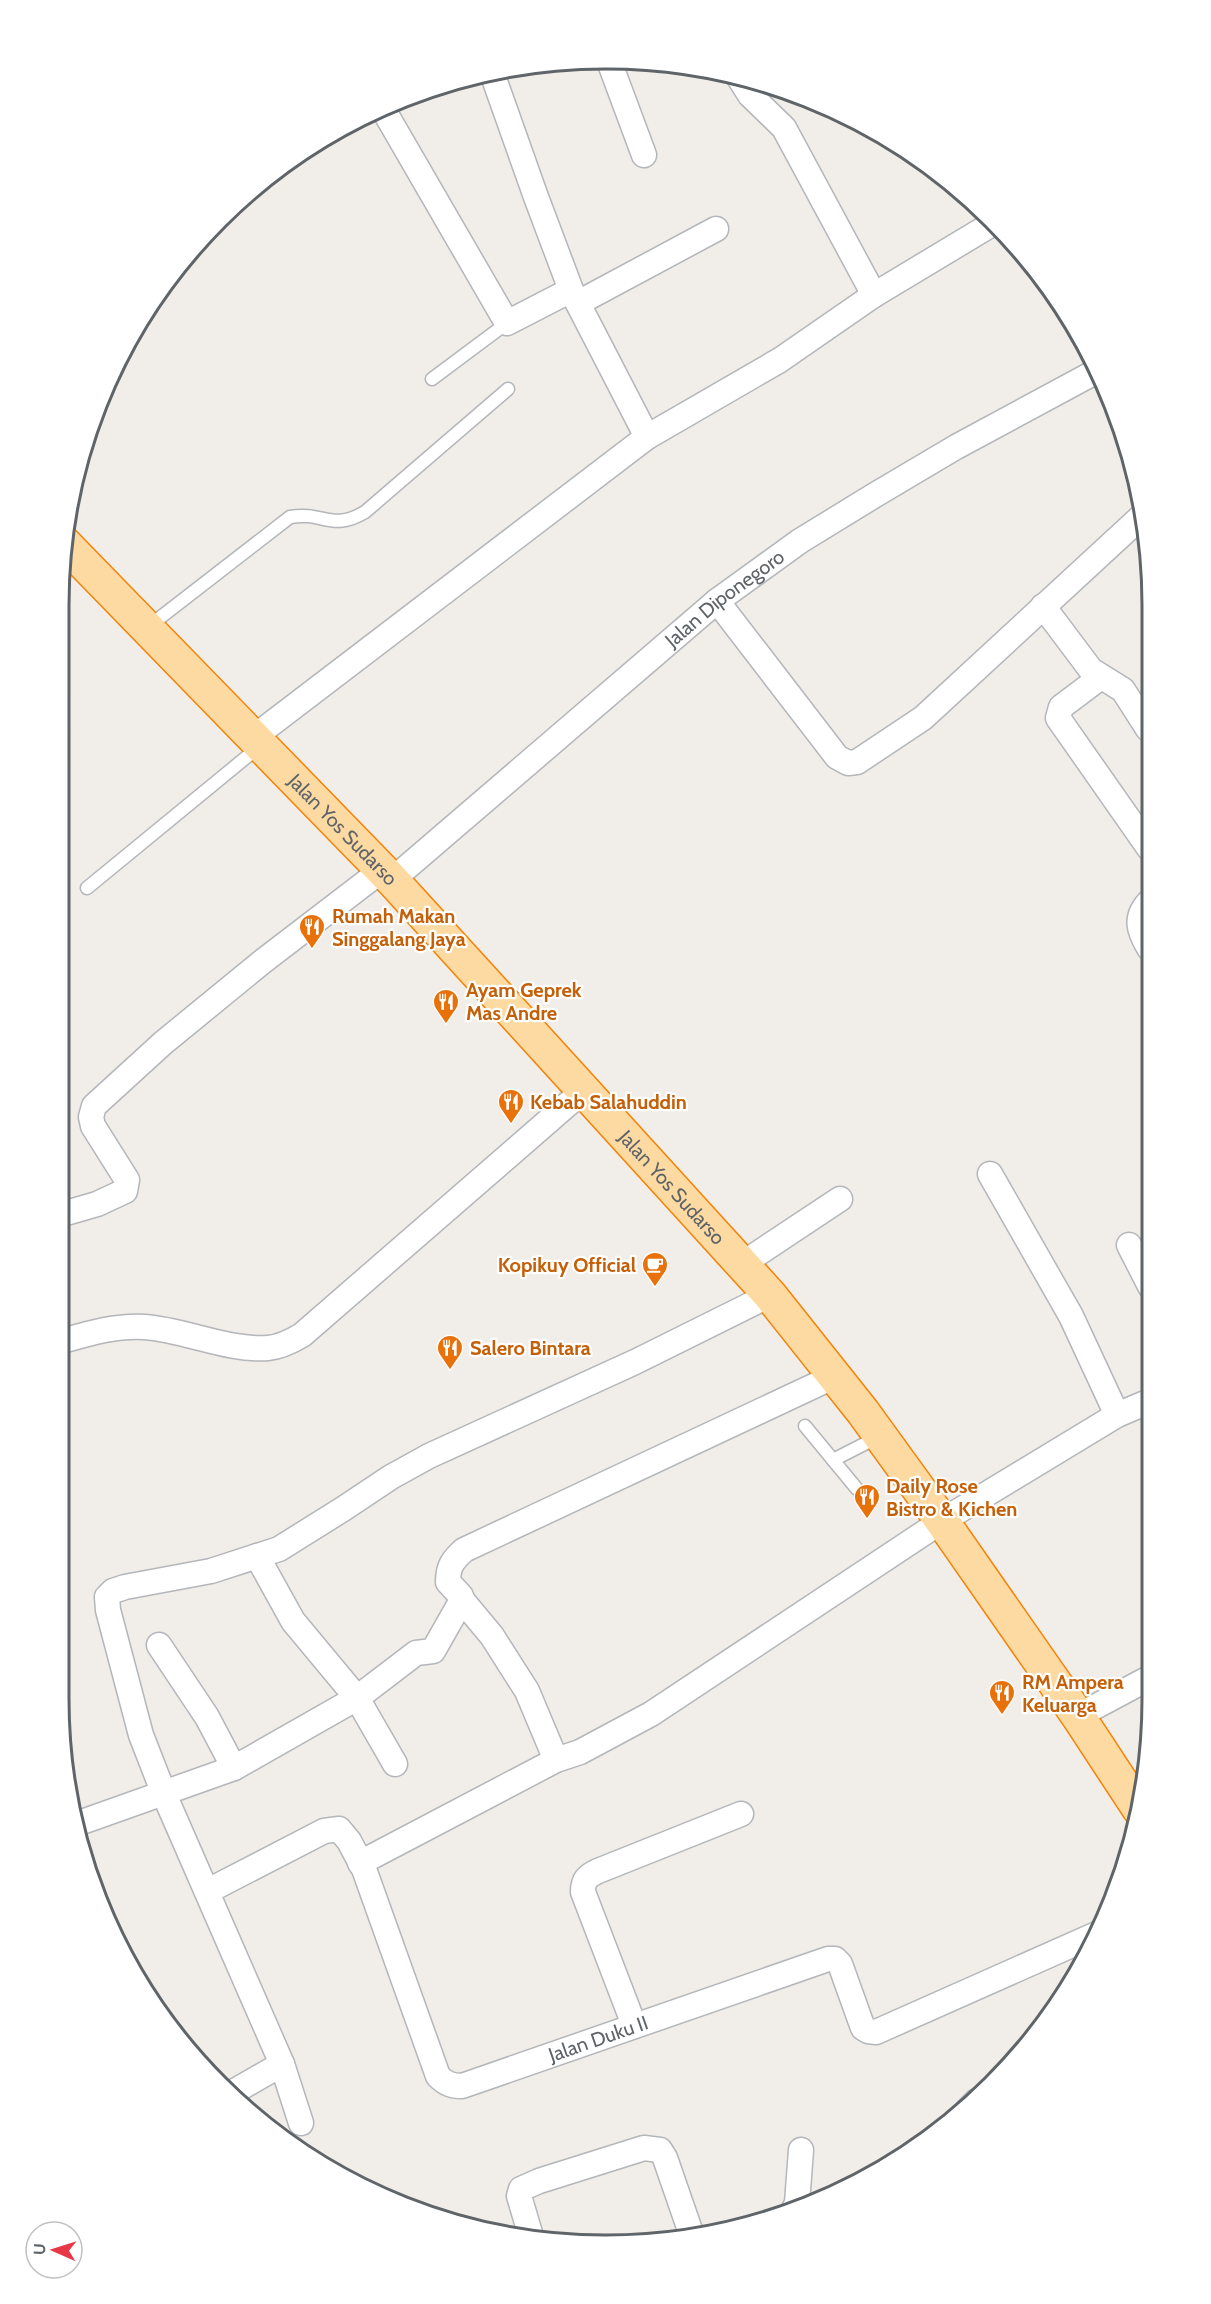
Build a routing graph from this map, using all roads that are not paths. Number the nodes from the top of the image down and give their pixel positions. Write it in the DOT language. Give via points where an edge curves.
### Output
graph roads {
  1 [pos="612,69"];
  2 [pos="495,80"];
  3 [pos="746,87"];
  4 [pos="387,116"];
  5 [pos="644,155"];
  6 [pos="986,227"];
  7 [pos="716,229"];
  8 [pos="874,295"];
  9 [pos="575,297"];
  10 [pos="507,323"];
  11 [pos="1090,375"];
  12 [pos="432,379"];
  13 [pos="508,389"];
  14 [pos="647,437"];
  15 [pos="1135,522"];
  16 [pos="72,554"];
  17 [pos="717,601"];
  18 [pos="1043,606"];
  19 [pos="147,628"];
  20 [pos="1101,677"];
  21 [pos="1142,720"];
  22 [pos="258,741"];
  23 [pos="1142,838"];
  24 [pos="387,875"];
  25 [pos="87,888"];
  26 [pos="1142,913"];
  27 [pos="1142,934"];
  28 [pos="584,1090"];
  29 [pos="990,1173"];
  30 [pos="840,1199"];
  31 [pos="69,1212"];
  32 [pos="1129,1245"];
  33 [pos="742,1264"];
  34 [pos="1142,1270"];
  35 [pos="770,1295"];
  36 [pos="69,1339"];
  37 [pos="835,1376"];
  38 [pos="1142,1405"];
  39 [pos="1117,1416"];
  40 [pos="805,1426"];
  41 [pos="880,1436"];
  42 [pos="833,1460"];
  43 [pos="856,1489"];
  44 [pos="942,1521"];
  45 [pos="257,1556"];
  46 [pos="462,1600"];
  47 [pos="159,1645"];
  48 [pos="1142,1682"];
  49 [pos="357,1698"];
  50 [pos="1078,1716"];
  51 [pos="556,1760"];
  52 [pos="395,1764"];
  53 [pos="234,1768"];
  54 [pos="164,1794"];
  55 [pos="1133,1799"];
  56 [pos="741,1814"];
  57 [pos="83,1822"];
  58 [pos="360,1863"];
  59 [pos="208,1891"];
  60 [pos="1085,1939"];
  61 [pos="634,2025"];
  62 [pos="282,2064"];
  63 [pos="238,2089"];
  64 [pos="301,2123"];
  65 [pos="801,2150"];
  66 [pos="797,2199"];
  67 [pos="689,2228"];
  68 [pos="529,2229"];
  1 -- 5 [label="street"];
  2 -- 9 [label="street"];
  3 -- 8 [label="street" via="784,128"];
  4 -- 10 [label="street"];
  6 -- 8 [label="street"];
  7 -- 9 [label="street"];
  8 -- 14 [label="street" via="780,360"];
  9 -- 10 [label="street"];
  9 -- 14 [label="street"];
  10 -- 12 [label="lane"];
  11 -- 17 [label="street, Jalan Diponegoro" via="875,495 800,541"];
  13 -- 19 [label="lane" via="365,512 351,521 337,522 307,514 290,518"];
  14 -- 22 [label="street"];
  15 -- 18 [label="street"];
  16 -- 19 [label="highway, Jalan Yos Sudarso"];
  17 -- 18 [label="street" via="837,757 848,763 857,762 922,718"];
  17 -- 24 [label="street, Jalan Diponegoro"];
  18 -- 20 [label="street" via="1084,662"];
  19 -- 22 [label="highway, Jalan Yos Sudarso"];
  20 -- 21 [label="street" via="1123,690"];
  20 -- 23 [label="street" via="1061,707 1058,718"];
  22 -- 24 [label="highway, Jalan Yos Sudarso"];
  22 -- 25 [label="lane"];
  24 -- 28 [label="highway, Jalan Yos Sudarso"];
  24 -- 31 [label="street, Jalan Diponegoro" via="262,962 94,1106 93,1126 128,1186 126,1191 98,1204"];
  26 -- 27 [label="street" via="1138,919"];
  28 -- 33 [label="highway, Jalan Yos Sudarso"];
  28 -- 36 [label="street" via="302,1335 288,1342 270,1348 249,1348 166,1330 125,1327"];
  29 -- 39 [label="street" via="1071,1317"];
  30 -- 33 [label="street"];
  32 -- 34 [label="street"];
  33 -- 35 [label="highway, Jalan Yos Sudarso"];
  35 -- 37 [label="highway, Jalan Yos Sudarso"];
  35 -- 45 [label="street" via="429,1456 279,1549"];
  37 -- 41 [label="highway, Jalan Yos Sudarso"];
  37 -- 46 [label="street" via="464,1550 448,1572 448,1582"];
  38 -- 39 [label="street"];
  39 -- 44 [label="street"];
  40 -- 42 [label="lane"];
  41 -- 42 [label="lane"];
  41 -- 44 [label="highway, Jalan Yos Sudarso"];
  42 -- 43 [label="lane"];
  44 -- 50 [label="highway, Jalan Yos Sudarso"];
  44 -- 51 [label="street" via="651,1714 580,1752"];
  45 -- 49 [label="street" via="293,1621"];
  45 -- 54 [label="street" via="211,1571 125,1587 107,1597 134,1713"];
  46 -- 49 [label="street" via="433,1652 416,1653"];
  46 -- 51 [label="street" via="492,1636 527,1691"];
  47 -- 53 [label="street"];
  48 -- 50 [label="street"];
  49 -- 52 [label="street"];
  49 -- 53 [label="street"];
  50 -- 55 [label="highway, Jalan Yos Sudarso"];
  51 -- 58 [label="street"];
  53 -- 54 [label="street"];
  54 -- 57 [label="street"];
  54 -- 59 [label="street"];
  56 -- 61 [label="street" via="588,1875 583,1882 583,1892"];
  58 -- 59 [label="street, Jalan Duku II" via="344,1833 331,1829"];
  58 -- 61 [label="street, Jalan Duku II" via="438,2076 444,2082 462,2086"];
  59 -- 62 [label="street"];
  60 -- 61 [label="street, Jalan Duku II" via="876,2032 863,2028 835,1959"];
  62 -- 63 [label="street"];
  62 -- 64 [label="street"];
  65 -- 66 [label="street"];
  67 -- 68 [label="street" via="665,2158 660,2150 644,2148 521,2189 519,2196"];
}
